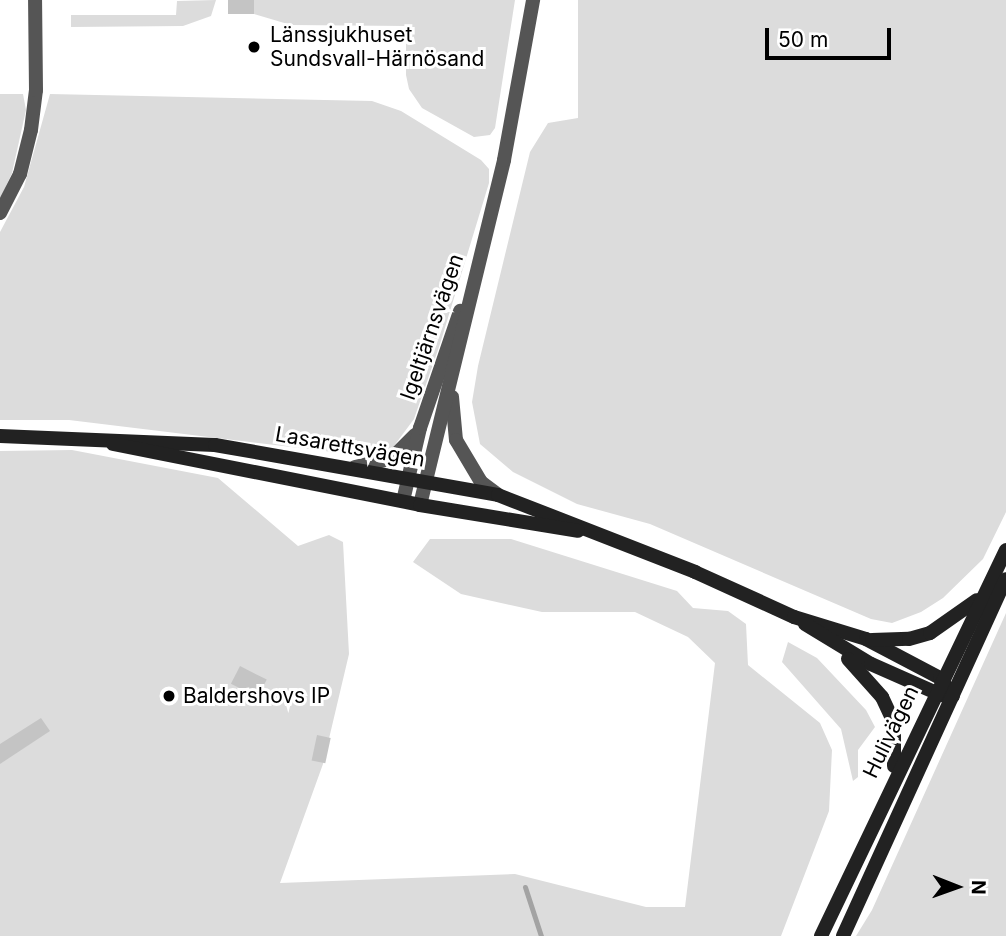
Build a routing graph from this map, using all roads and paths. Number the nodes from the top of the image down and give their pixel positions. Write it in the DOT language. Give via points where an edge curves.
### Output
graph roads {
  1 [pos="35,0"];
  2 [pos="533,0"];
  3 [pos="0,213"];
  4 [pos="485,240"];
  5 [pos="451,380"];
  6 [pos="420,428"];
  7 [pos="0,436"];
  8 [pos="95,439"];
  9 [pos="355,467"];
  10 [pos="407,478"];
  11 [pos="426,482"];
  12 [pos="498,495"];
  13 [pos="403,501"];
  14 [pos="420,505"];
  15 [pos="590,532"];
  16 [pos="1006,550"];
  17 [pos="1006,579"];
  18 [pos="981,597"];
  19 [pos="794,617"];
  20 [pos="866,639"];
  21 [pos="829,642"];
  22 [pos="940,678"];
  23 [pos="933,695"];
  24 [pos="953,696"];
  25 [pos="891,781"];
  26 [pos="821,936"];
  27 [pos="843,936"];
  1 -- 3 [label="street" via="36,90 31,130 20,174"];
  2 -- 4 [label="street, Igeltjärnsvägen"];
  4 -- 5 [label="street, Igeltjärnsvägen"];
  4 -- 6 [label="street, Igeltjärnsvägen"];
  5 -- 11 [label="street, Igeltjärnsvägen"];
  5 -- 12 [label="street, Igeltjärnsvägen" via="456,440 481,482"];
  6 -- 9 [label="street, Igeltjärnsvägen" via="391,459"];
  6 -- 10 [label="street, Igeltjärnsvägen"];
  7 -- 8 [label="street, Lasarettsvägen"];
  8 -- 9 [label="street, Lasarettsvägen" via="215,445"];
  8 -- 13 [label="street, Lasarettsvägen"];
  9 -- 10 [label="street, Lasarettsvägen"];
  10 -- 11 [label="street, Lasarettsvägen"];
  10 -- 13 [label="street, Igeltjärnsvägen"];
  11 -- 12 [label="street, Lasarettsvägen"];
  11 -- 14 [label="street, Igeltjärnsvägen"];
  12 -- 15 [label="street, Lasarettsvägen"];
  13 -- 14 [label="street, Lasarettsvägen"];
  14 -- 15 [label="street, Lasarettsvägen"];
  15 -- 19 [label="street, Lasarettsvägen"];
  16 -- 18 [label="street, Hulivägen"];
  17 -- 24 [label="street, Hulivägen"];
  18 -- 20 [label="street" via="930,633 909,639"];
  18 -- 22 [label="street, Hulivägen"];
  19 -- 20 [label="street, Lasarettsvägen"];
  19 -- 21 [label="street, Lasarettsvägen"];
  20 -- 22 [label="street, Lasarettsvägen"];
  21 -- 23 [label="street, Lasarettsvägen"];
  21 -- 25 [label="street" via="863,671 894,723 897,741"];
  22 -- 23 [label="street, Hulivägen"];
  22 -- 24 [label="street, Lasarettsvägen"];
  23 -- 24 [label="street, Lasarettsvägen"];
  23 -- 25 [label="street, Hulivägen"];
  24 -- 27 [label="street, Hulivägen"];
  25 -- 26 [label="street, Hulivägen"];
}
